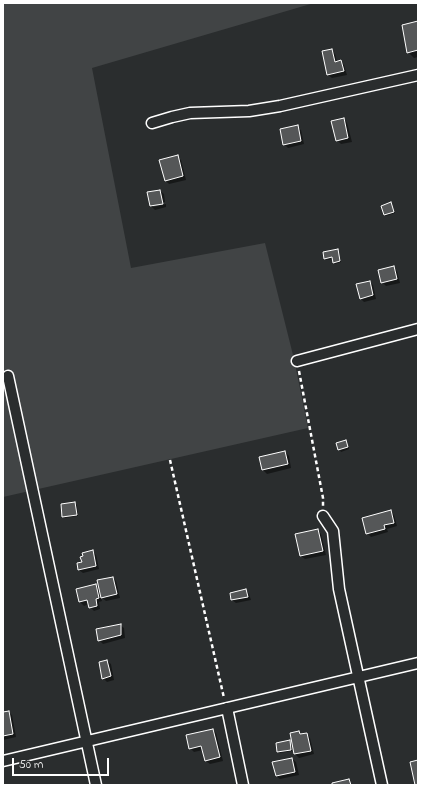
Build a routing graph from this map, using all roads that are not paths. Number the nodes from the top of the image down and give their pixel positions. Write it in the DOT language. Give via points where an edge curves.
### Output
graph roads {
  1 [pos="418,75"];
  2 [pos="152,123"];
  3 [pos="418,329"];
  4 [pos="297,361"];
  5 [pos="8,376"];
  6 [pos="323,516"];
  7 [pos="418,663"];
  8 [pos="358,678"];
  9 [pos="227,708"];
  10 [pos="86,741"];
  11 [pos="3,761"];
  12 [pos="96,785"];
  13 [pos="243,785"];
  14 [pos="382,785"];
  1 -- 2 [label="street" via="280,106 249,111 190,113"];
  3 -- 4 [label="street"];
  5 -- 10 [label="street"];
  6 -- 8 [label="street" via="333,531 339,589"];
  7 -- 8 [label="street"];
  8 -- 9 [label="street"];
  8 -- 14 [label="street"];
  9 -- 10 [label="street"];
  9 -- 13 [label="street"];
  10 -- 11 [label="street"];
  10 -- 12 [label="street"];
}
